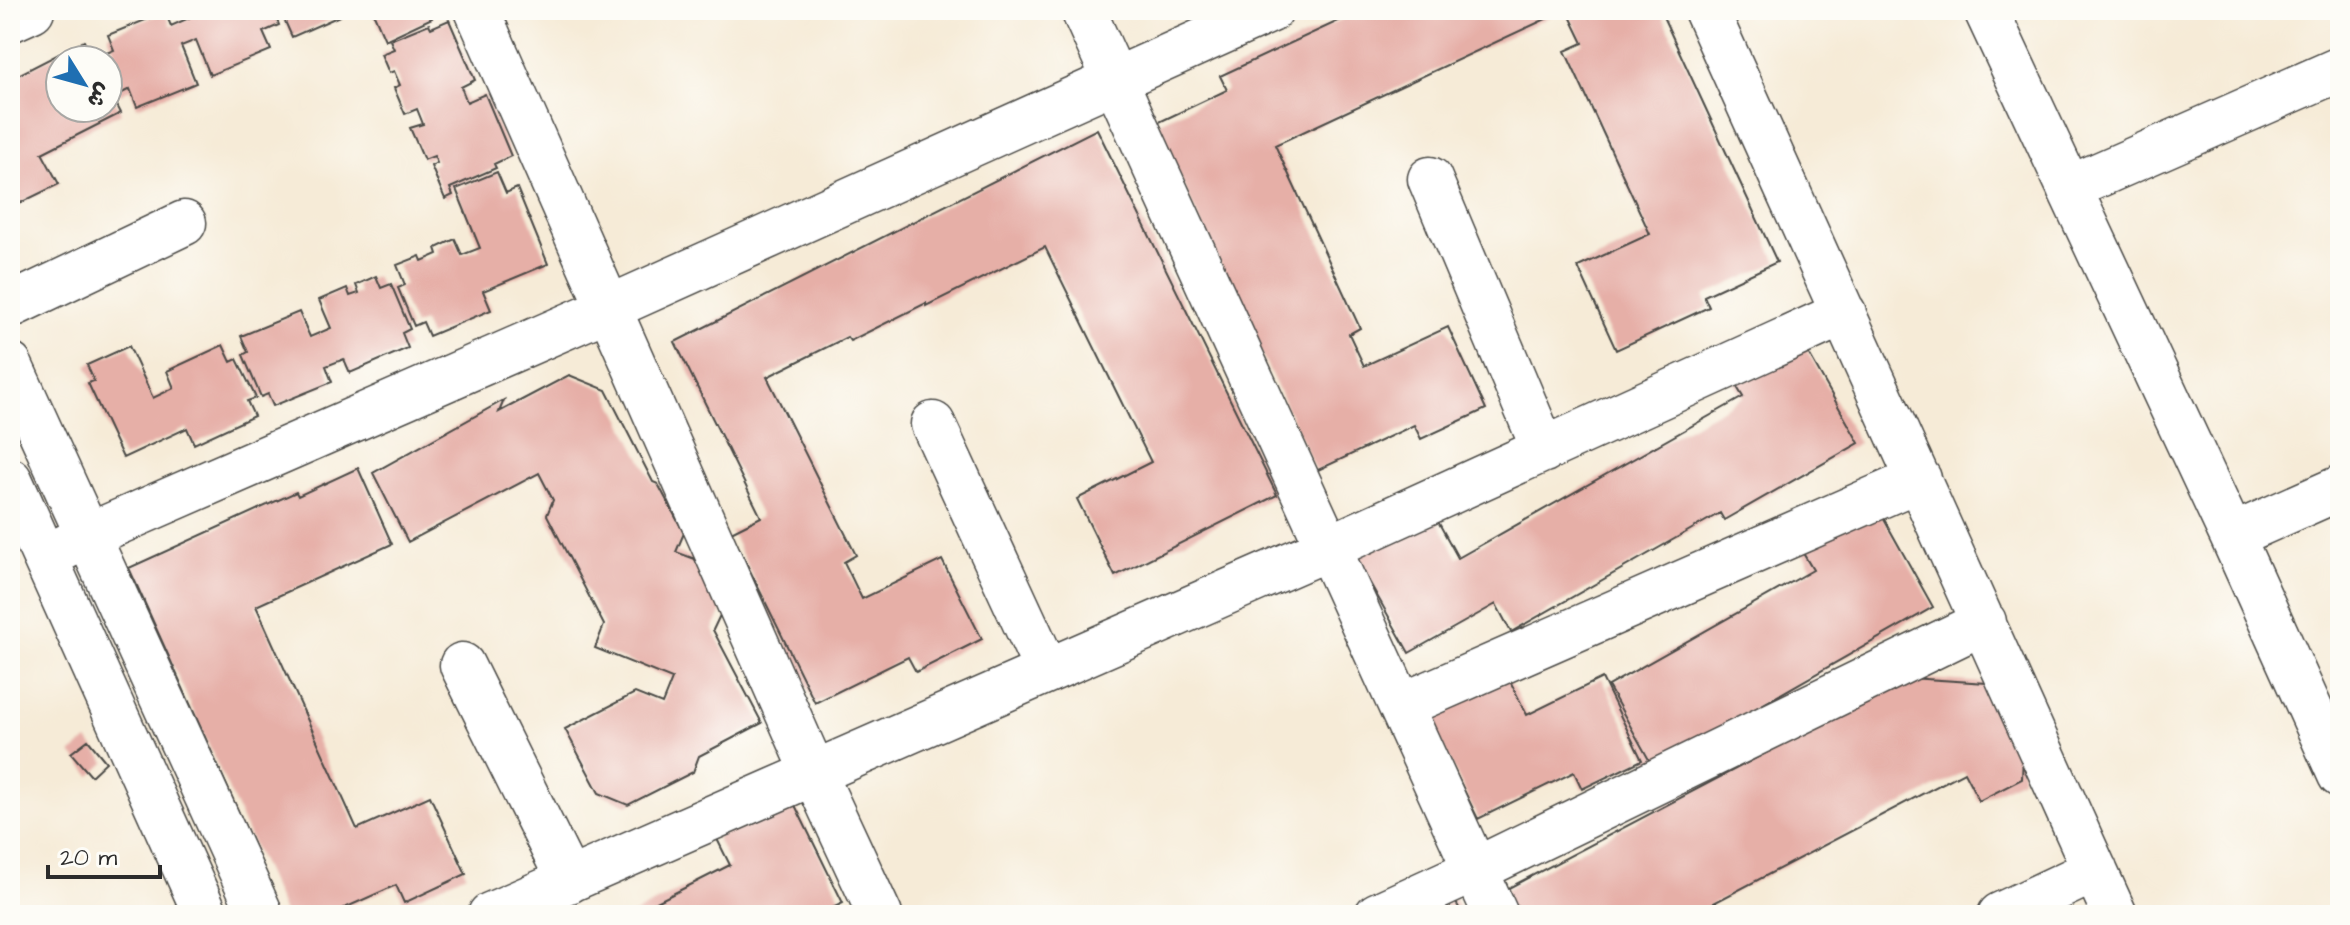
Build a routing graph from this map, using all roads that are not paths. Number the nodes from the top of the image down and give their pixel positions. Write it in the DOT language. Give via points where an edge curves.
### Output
graph roads {
  1 [pos="32,10"];
  2 [pos="477,10"];
  3 [pos="1083,10"];
  4 [pos="1271,10"];
  5 [pos="1706,10"];
  6 [pos="1986,10"];
  7 [pos="10,20"];
  8 [pos="2340,69"];
  9 [pos="1115,80"];
  10 [pos="1430,179"];
  11 [pos="2069,188"];
  12 [pos="184,223"];
  13 [pos="10,306"];
  14 [pos="609,308"];
  15 [pos="1844,313"];
  16 [pos="10,365"];
  17 [pos="933,424"];
  18 [pos="1544,450"];
  19 [pos="1919,479"];
  20 [pos="10,480"];
  21 [pos="2340,488"];
  22 [pos="87,536"];
  23 [pos="2232,536"];
  24 [pos="1330,547"];
  25 [pos="46,557"];
  26 [pos="1984,622"];
  27 [pos="462,665"];
  28 [pos="1047,671"];
  29 [pos="1401,706"];
  30 [pos="814,773"];
  31 [pos="2340,775"];
  32 [pos="1475,870"];
  33 [pos="2095,870"];
  34 [pos="569,881"];
  35 [pos="206,915"];
  36 [pos="261,915"];
  37 [pos="490,915"];
  38 [pos="880,915"];
  39 [pos="1377,915"];
  40 [pos="1496,915"];
  41 [pos="2000,915"];
  42 [pos="2115,915"];
  1 -- 7 [label="street"];
  2 -- 14 [label="street"];
  3 -- 9 [label="street"];
  4 -- 9 [label="street"];
  5 -- 15 [label="street"];
  6 -- 11 [label="street"];
  8 -- 11 [label="street"];
  9 -- 14 [label="street"];
  9 -- 24 [label="street"];
  10 -- 18 [label="street"];
  11 -- 23 [label="street"];
  12 -- 13 [label="street"];
  14 -- 22 [label="street"];
  14 -- 30 [label="street"];
  15 -- 18 [label="street"];
  15 -- 19 [label="street"];
  16 -- 22 [label="street"];
  17 -- 28 [label="street"];
  18 -- 24 [label="street"];
  19 -- 26 [label="street"];
  19 -- 29 [label="street"];
  20 -- 25 [label="street"];
  21 -- 23 [label="street"];
  22 -- 25 [label="street"];
  22 -- 36 [label="street"];
  23 -- 31 [label="street"];
  24 -- 28 [label="street"];
  24 -- 29 [label="street"];
  25 -- 35 [label="street"];
  26 -- 32 [label="street"];
  26 -- 33 [label="street"];
  27 -- 34 [label="street"];
  28 -- 30 [label="street"];
  29 -- 32 [label="street"];
  30 -- 34 [label="street"];
  30 -- 38 [label="street"];
  32 -- 39 [label="street"];
  32 -- 40 [label="street"];
  33 -- 41 [label="street"];
  33 -- 42 [label="street"];
  34 -- 37 [label="street"];
}
